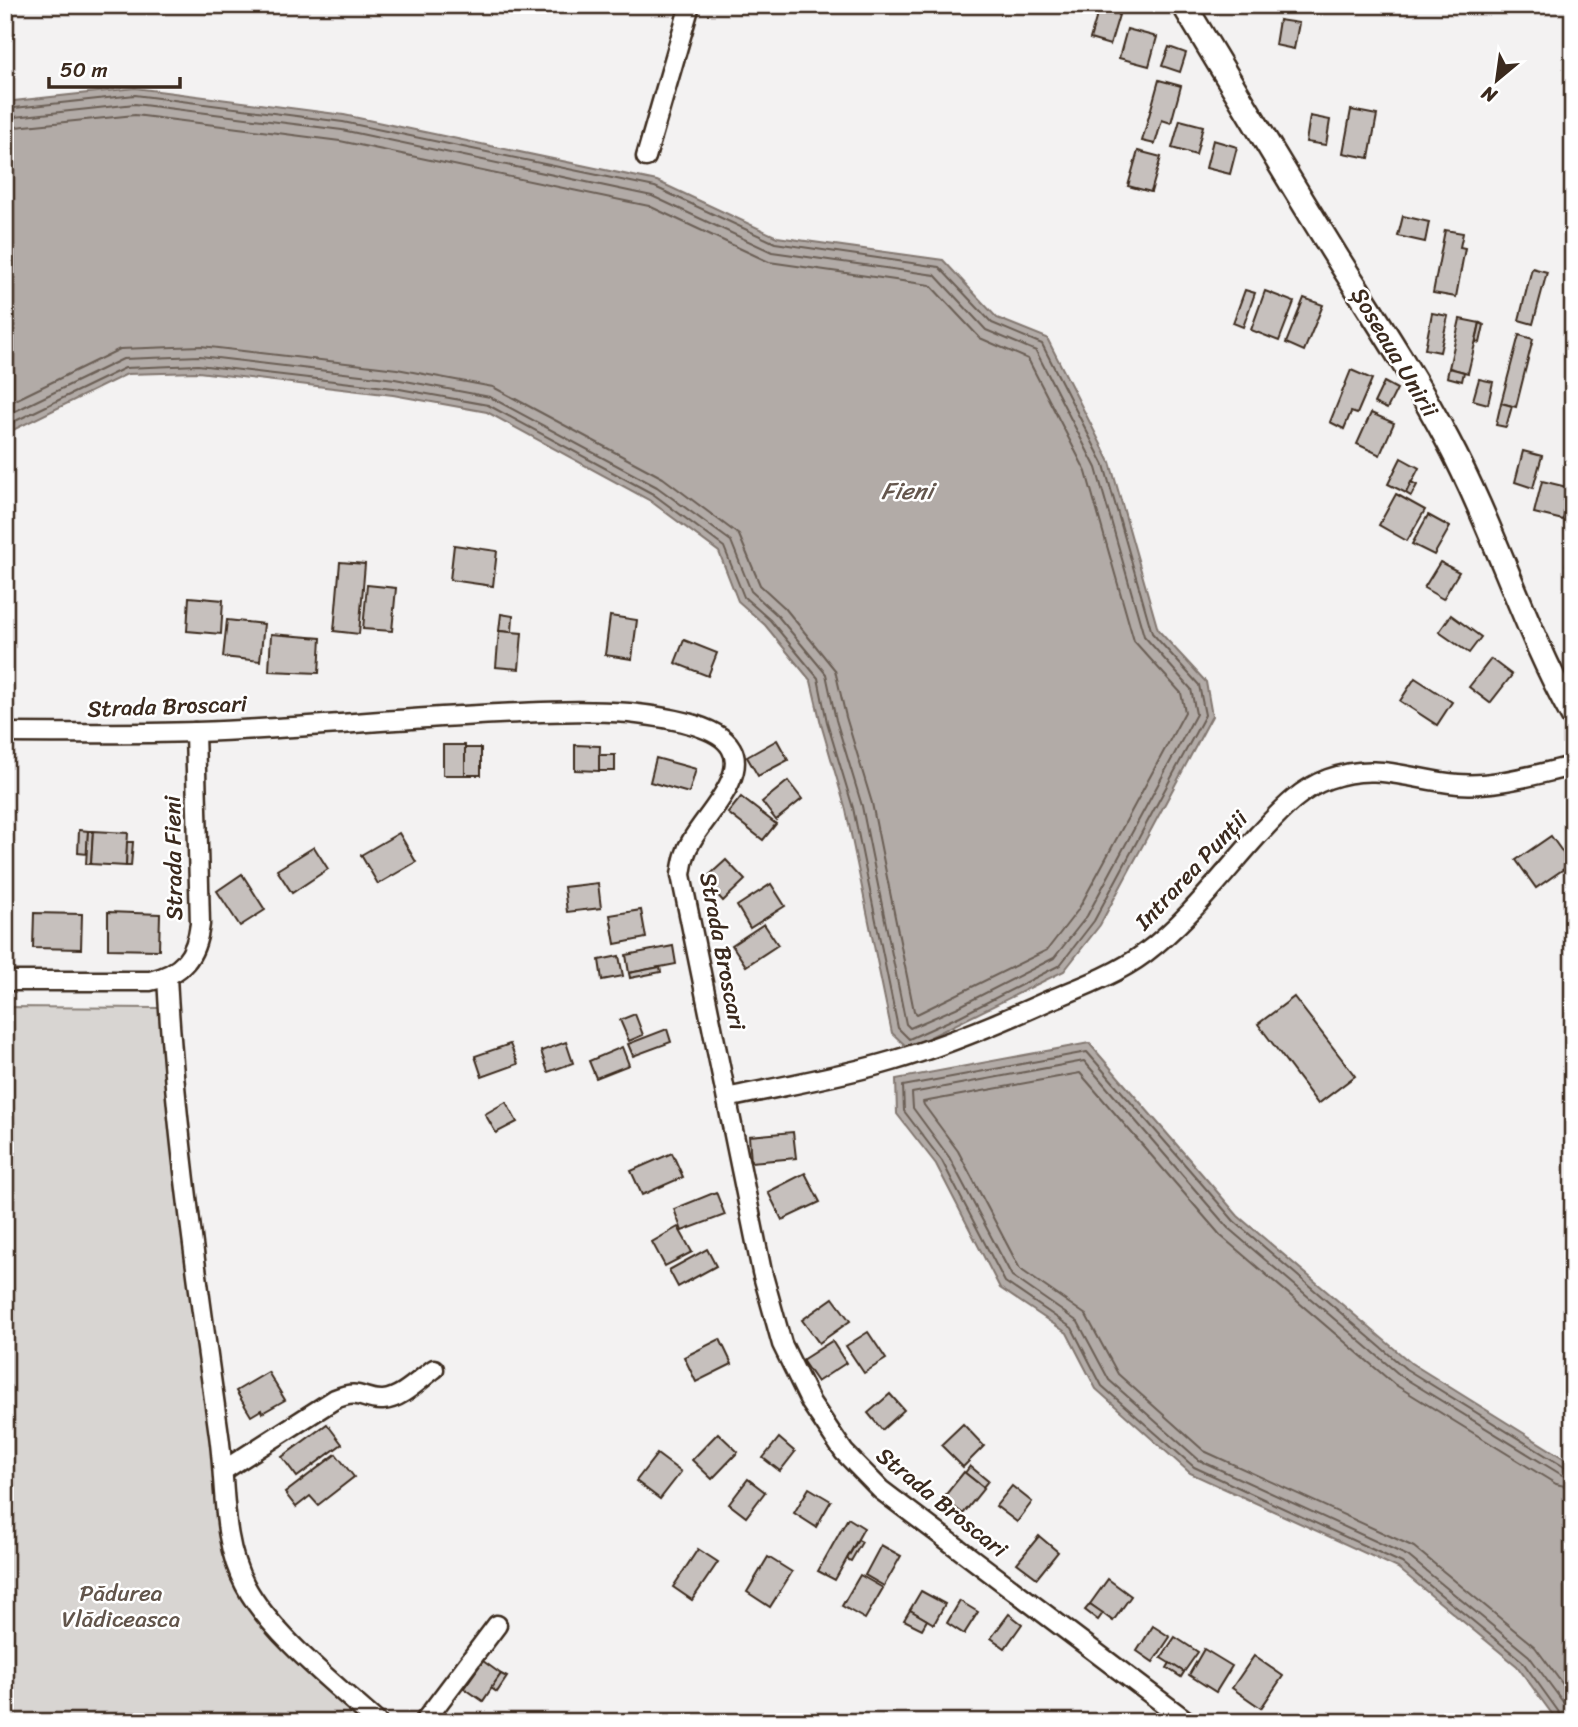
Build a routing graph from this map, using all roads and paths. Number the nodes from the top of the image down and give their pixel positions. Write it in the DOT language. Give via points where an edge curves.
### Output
graph roads {
  1 [pos="690,5"];
  2 [pos="1184,5"];
  3 [pos="646,156"];
  4 [pos="1573,716"];
  5 [pos="195,732"];
  6 [pos="5,733"];
  7 [pos="1573,766"];
  8 [pos="167,977"];
  9 [pos="5,981"];
  10 [pos="727,1098"];
  11 [pos="435,1369"];
  12 [pos="224,1469"];
  13 [pos="497,1625"];
  14 [pos="377,1722"];
  15 [pos="424,1722"];
  16 [pos="1188,1722"];
  1 -- 3 [label="street"];
  2 -- 4 [label="main road, Șoseaua Unirii" via="1449,442"];
  5 -- 6 [label="street, Strada Broscari"];
  5 -- 8 [label="street, Strada Fieni" via="200,924 188,960"];
  5 -- 10 [label="street, Strada Broscari" via="511,713 629,713 707,729 723,737 736,761 733,775 692,839 681,875"];
  7 -- 10 [label="street, Intrarea Punții" via="1515,779 1459,784 1370,771 1327,779 1294,798 1177,926 1120,968 937,1046 880,1064"];
  8 -- 9 [label="street" via="150,981"];
  8 -- 12 [label="street" via="179,1131"];
  10 -- 16 [label="street, Strada Broscari" via="762,1272 782,1344 811,1403 844,1452 881,1490"];
  11 -- 12 [label="street" via="392,1399 355,1393 335,1399"];
  12 -- 14 [label="street" via="232,1551 257,1605"];
  13 -- 15 [label="street"];
}
